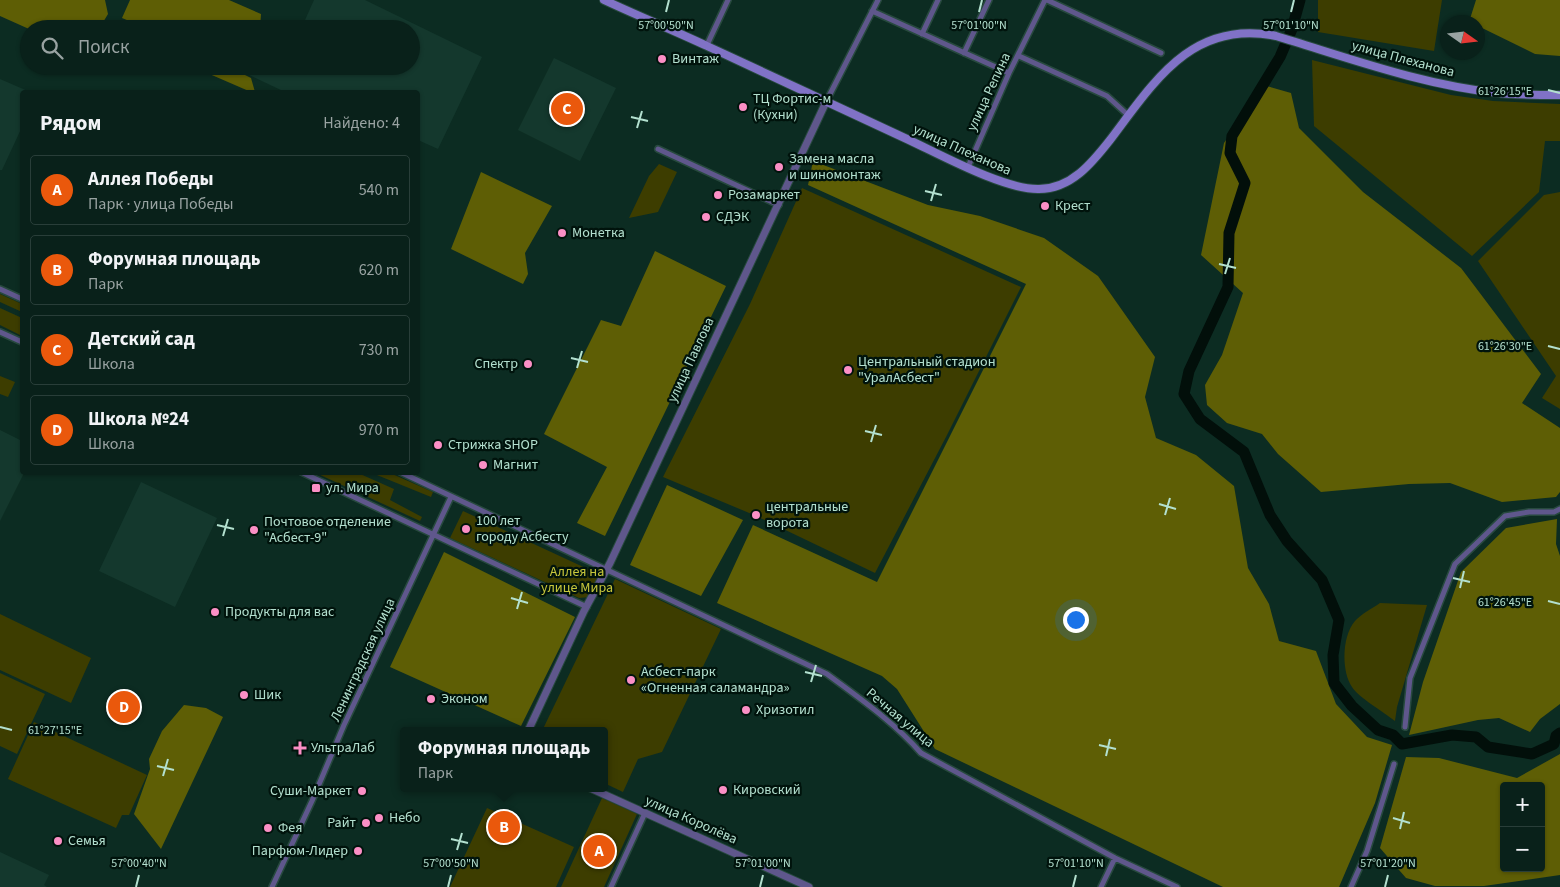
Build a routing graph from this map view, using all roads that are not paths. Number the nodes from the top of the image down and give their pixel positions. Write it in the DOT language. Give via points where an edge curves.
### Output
graph roads {
  1 [pos="728,0"];
  2 [pos="878,0"];
  3 [pos="938,0"];
  4 [pos="989,0"];
  5 [pos="1046,0"];
  6 [pos="608,1"];
  7 [pos="872,11"];
  8 [pos="922,34"];
  9 [pos="707,45"];
  10 [pos="964,53"];
  11 [pos="1161,53"];
  12 [pos="1019,56"];
  13 [pos="1009,73"];
  14 [pos="1560,95"];
  15 [pos="826,102"];
  16 [pos="1129,116"];
  17 [pos="658,149"];
  18 [pos="968,167"];
  19 [pos="779,205"];
  20 [pos="0,289"];
  21 [pos="20,298"];
  22 [pos="0,332"];
  23 [pos="20,341"];
  24 [pos="307,475"];
  25 [pos="406,475"];
  26 [pos="451,497"];
  27 [pos="1560,509"];
  28 [pos="434,535"];
  29 [pos="606,570"];
  30 [pos="587,606"];
  31 [pos="530,727"];
  32 [pos="1405,727"];
  33 [pos="1394,764"];
  34 [pos="599,792"];
  35 [pos="644,812"];
  36 [pos="1115,858"];
  37 [pos="272,887"];
  38 [pos="611,887"];
  39 [pos="809,887"];
  40 [pos="1101,887"];
  41 [pos="1177,887"];
  42 [pos="1351,887"];
  1 -- 9 [label="street"];
  2 -- 7 [label="street, улица Павлова"];
  3 -- 8 [label="street"];
  4 -- 10 [label="street"];
  5 -- 11 [label="street"];
  5 -- 12 [label="street, улица Репина"];
  6 -- 9 [label="main road, улица Плеханова"];
  7 -- 8 [label="street"];
  7 -- 15 [label="street, улица Павлова"];
  8 -- 10 [label="street"];
  9 -- 15 [label="main road, улица Плеханова"];
  10 -- 13 [label="street"];
  12 -- 13 [label="street, улица Репина"];
  12 -- 16 [label="street" via="1107,96"];
  13 -- 18 [label="street, улица Репина"];
  14 -- 16 [label="main road, улица Плеханова" via="1501,93 1448,85 1276,36 1236,33 1207,41 1176,61"];
  15 -- 18 [label="main road, улица Плеханова"];
  15 -- 19 [label="street, улица Павлова"];
  16 -- 18 [label="main road, улица Плеханова" via="1086,169 1052,188 1039,190 1015,186"];
  17 -- 19 [label="street"];
  19 -- 29 [label="street, улица Павлова"];
  20 -- 21 [label="street"];
  22 -- 23 [label="street"];
  24 -- 28 [label="street"];
  25 -- 26 [label="street, Речная улица"];
  26 -- 28 [label="street, Ленинградская улица"];
  26 -- 29 [label="street, Речная улица"];
  27 -- 32 [label="street" via="1505,516 1455,564 1410,678"];
  28 -- 30 [label="street"];
  28 -- 37 [label="street, Ленинградская улица"];
  29 -- 30 [label="street, улица Павлова"];
  29 -- 36 [label="street, Речная улица" via="827,674 873,708 921,753"];
  30 -- 31 [label="street, улица Павлова"];
  33 -- 42 [label="street" via="1367,851"];
  34 -- 35 [label="street, улица Королёва"];
  35 -- 38 [label="street"];
  35 -- 39 [label="street, улица Королёва"];
  36 -- 40 [label="street"];
  36 -- 41 [label="street, Речная улица"];
}
